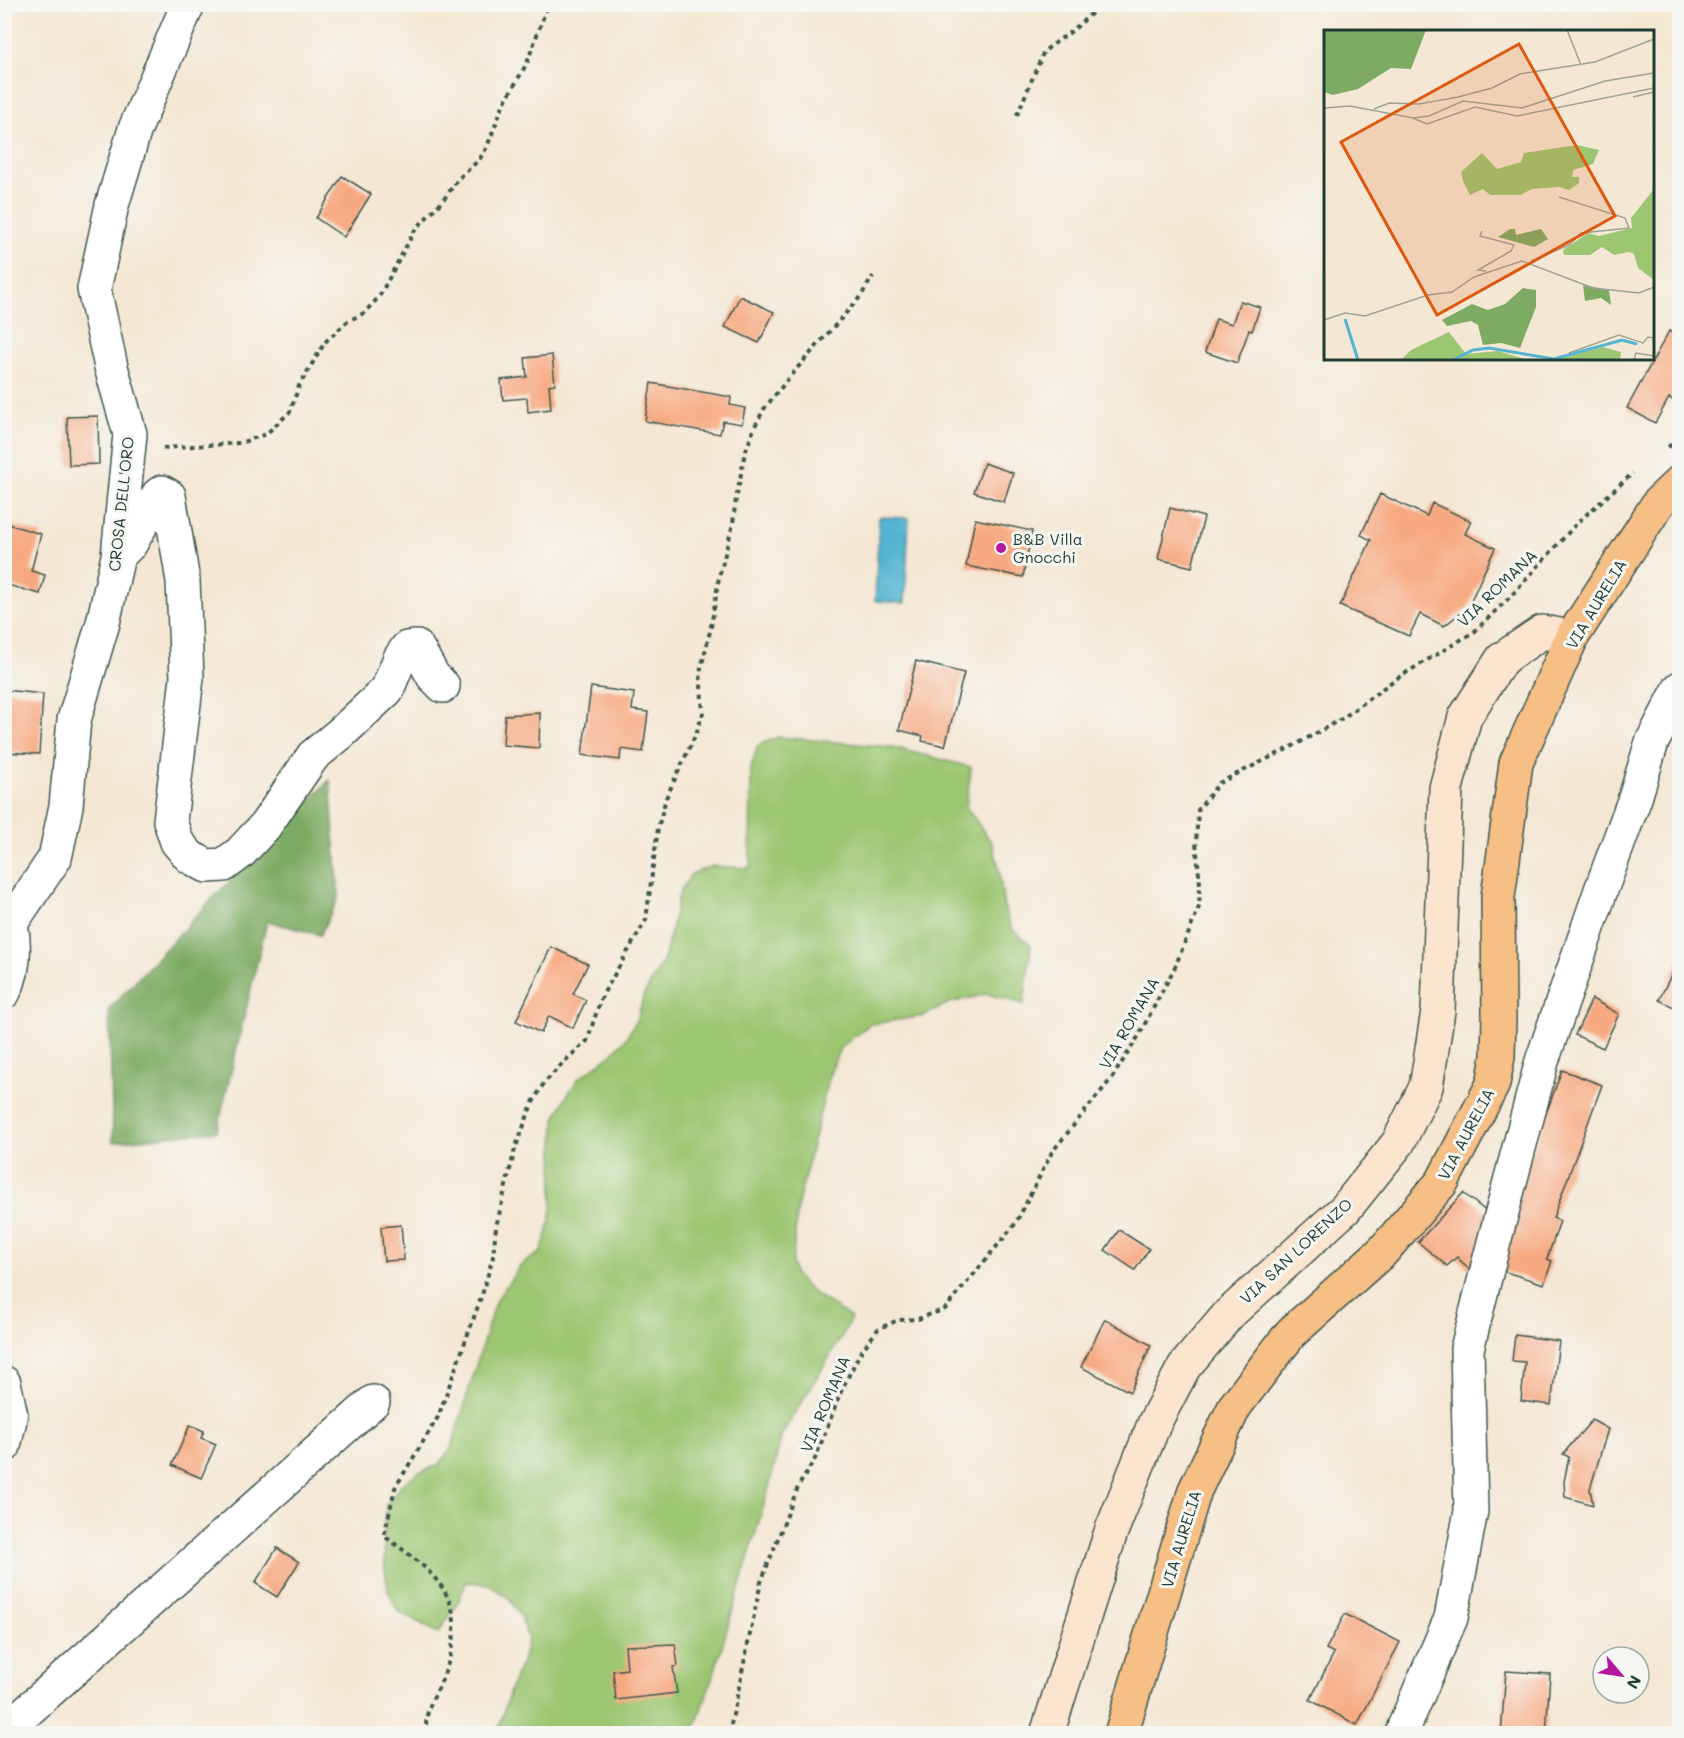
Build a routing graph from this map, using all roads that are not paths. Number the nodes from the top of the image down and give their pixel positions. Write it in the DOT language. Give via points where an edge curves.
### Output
graph roads {
  1 [pos="188,4"];
  2 [pos="1680,482"];
  3 [pos="118,556"];
  4 [pos="1572,637"];
  5 [pos="443,686"];
  6 [pos="1680,688"];
  7 [pos="8,926"];
  8 [pos="4,992"];
  9 [pos="1498,1057"];
  10 [pos="1542,1061"];
  11 [pos="4,1383"];
  12 [pos="373,1402"];
  13 [pos="4,1446"];
  14 [pos="5,1734"];
  15 [pos="1047,1734"];
  16 [pos="1122,1734"];
  17 [pos="1401,1734"];
  1 -- 3 [label="street, CROSA DELL'ORO" via="135,129 112,205 94,289 130,434"];
  2 -- 4 [label="main road, VIA AURELIA" via="1659,502"];
  3 -- 5 [label="street" via="131,543 158,495 162,492 169,496 183,581 187,678 170,821 177,842 207,866 224,865 265,826 313,756 387,690 407,648 417,647"];
  3 -- 7 [label="street, CROSA DELL'ORO" via="74,720 66,806 55,858"];
  4 -- 9 [label="main road, VIA AURELIA" via="1516,763 1498,897"];
  4 -- 15 [label="main road, VIA SAN LORENZO" via="1542,632 1502,658 1465,717 1446,788 1438,1011 1426,1087 1398,1143 1345,1209 1228,1314 1184,1366 1155,1422 1111,1532"];
  6 -- 10 [label="street" via="1652,742"];
  7 -- 8 [label="street" via="14,940 14,957"];
  9 -- 10 [label="street"];
  9 -- 16 [label="main road, VIA AURELIA" via="1493,1084 1442,1182 1383,1251 1291,1333 1235,1406 1195,1490"];
  10 -- 17 [label="street" via="1467,1349 1471,1511 1451,1618"];
  11 -- 13 [label="street" via="11,1415"];
  12 -- 14 [label="street"];
}
